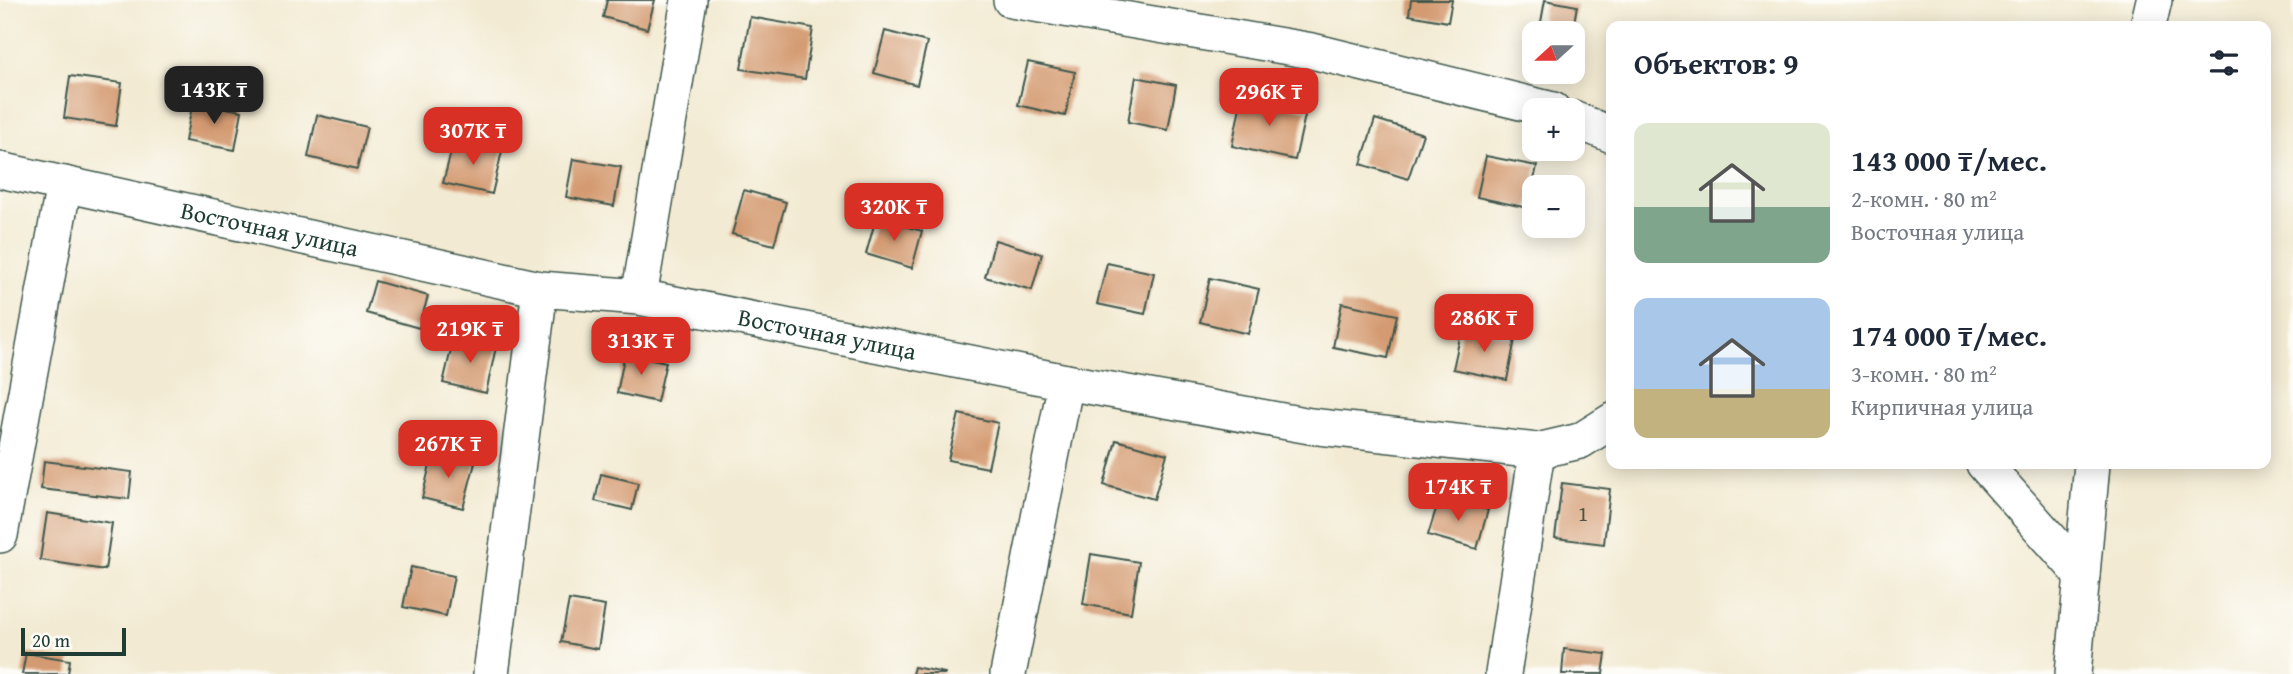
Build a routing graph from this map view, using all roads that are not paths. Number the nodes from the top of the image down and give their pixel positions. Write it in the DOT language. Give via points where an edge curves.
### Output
graph roads {
  1 [pos="689,0"];
  2 [pos="1011,0"];
  3 [pos="2154,0"];
  4 [pos="2149,21"];
  5 [pos="1522,102"];
  6 [pos="1585,124"];
  7 [pos="1606,133"];
  8 [pos="0,170"];
  9 [pos="64,184"];
  10 [pos="540,289"];
  11 [pos="639,297"];
  12 [pos="1066,382"];
  13 [pos="1606,425"];
  14 [pos="1536,451"];
  15 [pos="1988,469"];
  16 [pos="2092,469"];
  17 [pos="0,535"];
  18 [pos="2082,575"];
  19 [pos="491,674"];
  20 [pos="1008,674"];
  21 [pos="1503,674"];
  22 [pos="2073,674"];
  1 -- 11 [label="street"];
  2 -- 5 [label="street" via="1312,51"];
  3 -- 4 [label="street"];
  6 -- 7 [label="street"];
  8 -- 9 [label="street, Восточная улица"];
  9 -- 10 [label="street, Восточная улица"];
  9 -- 17 [label="street"];
  10 -- 11 [label="street, Восточная улица"];
  10 -- 19 [label="street"];
  11 -- 12 [label="street, Восточная улица"];
  12 -- 14 [label="street, Восточная улица" via="1310,426"];
  12 -- 20 [label="street"];
  13 -- 14 [label="street, Восточная улица" via="1580,441"];
  14 -- 21 [label="street"];
  15 -- 18 [label="street"];
  16 -- 18 [label="street"];
  18 -- 22 [label="street"];
}
